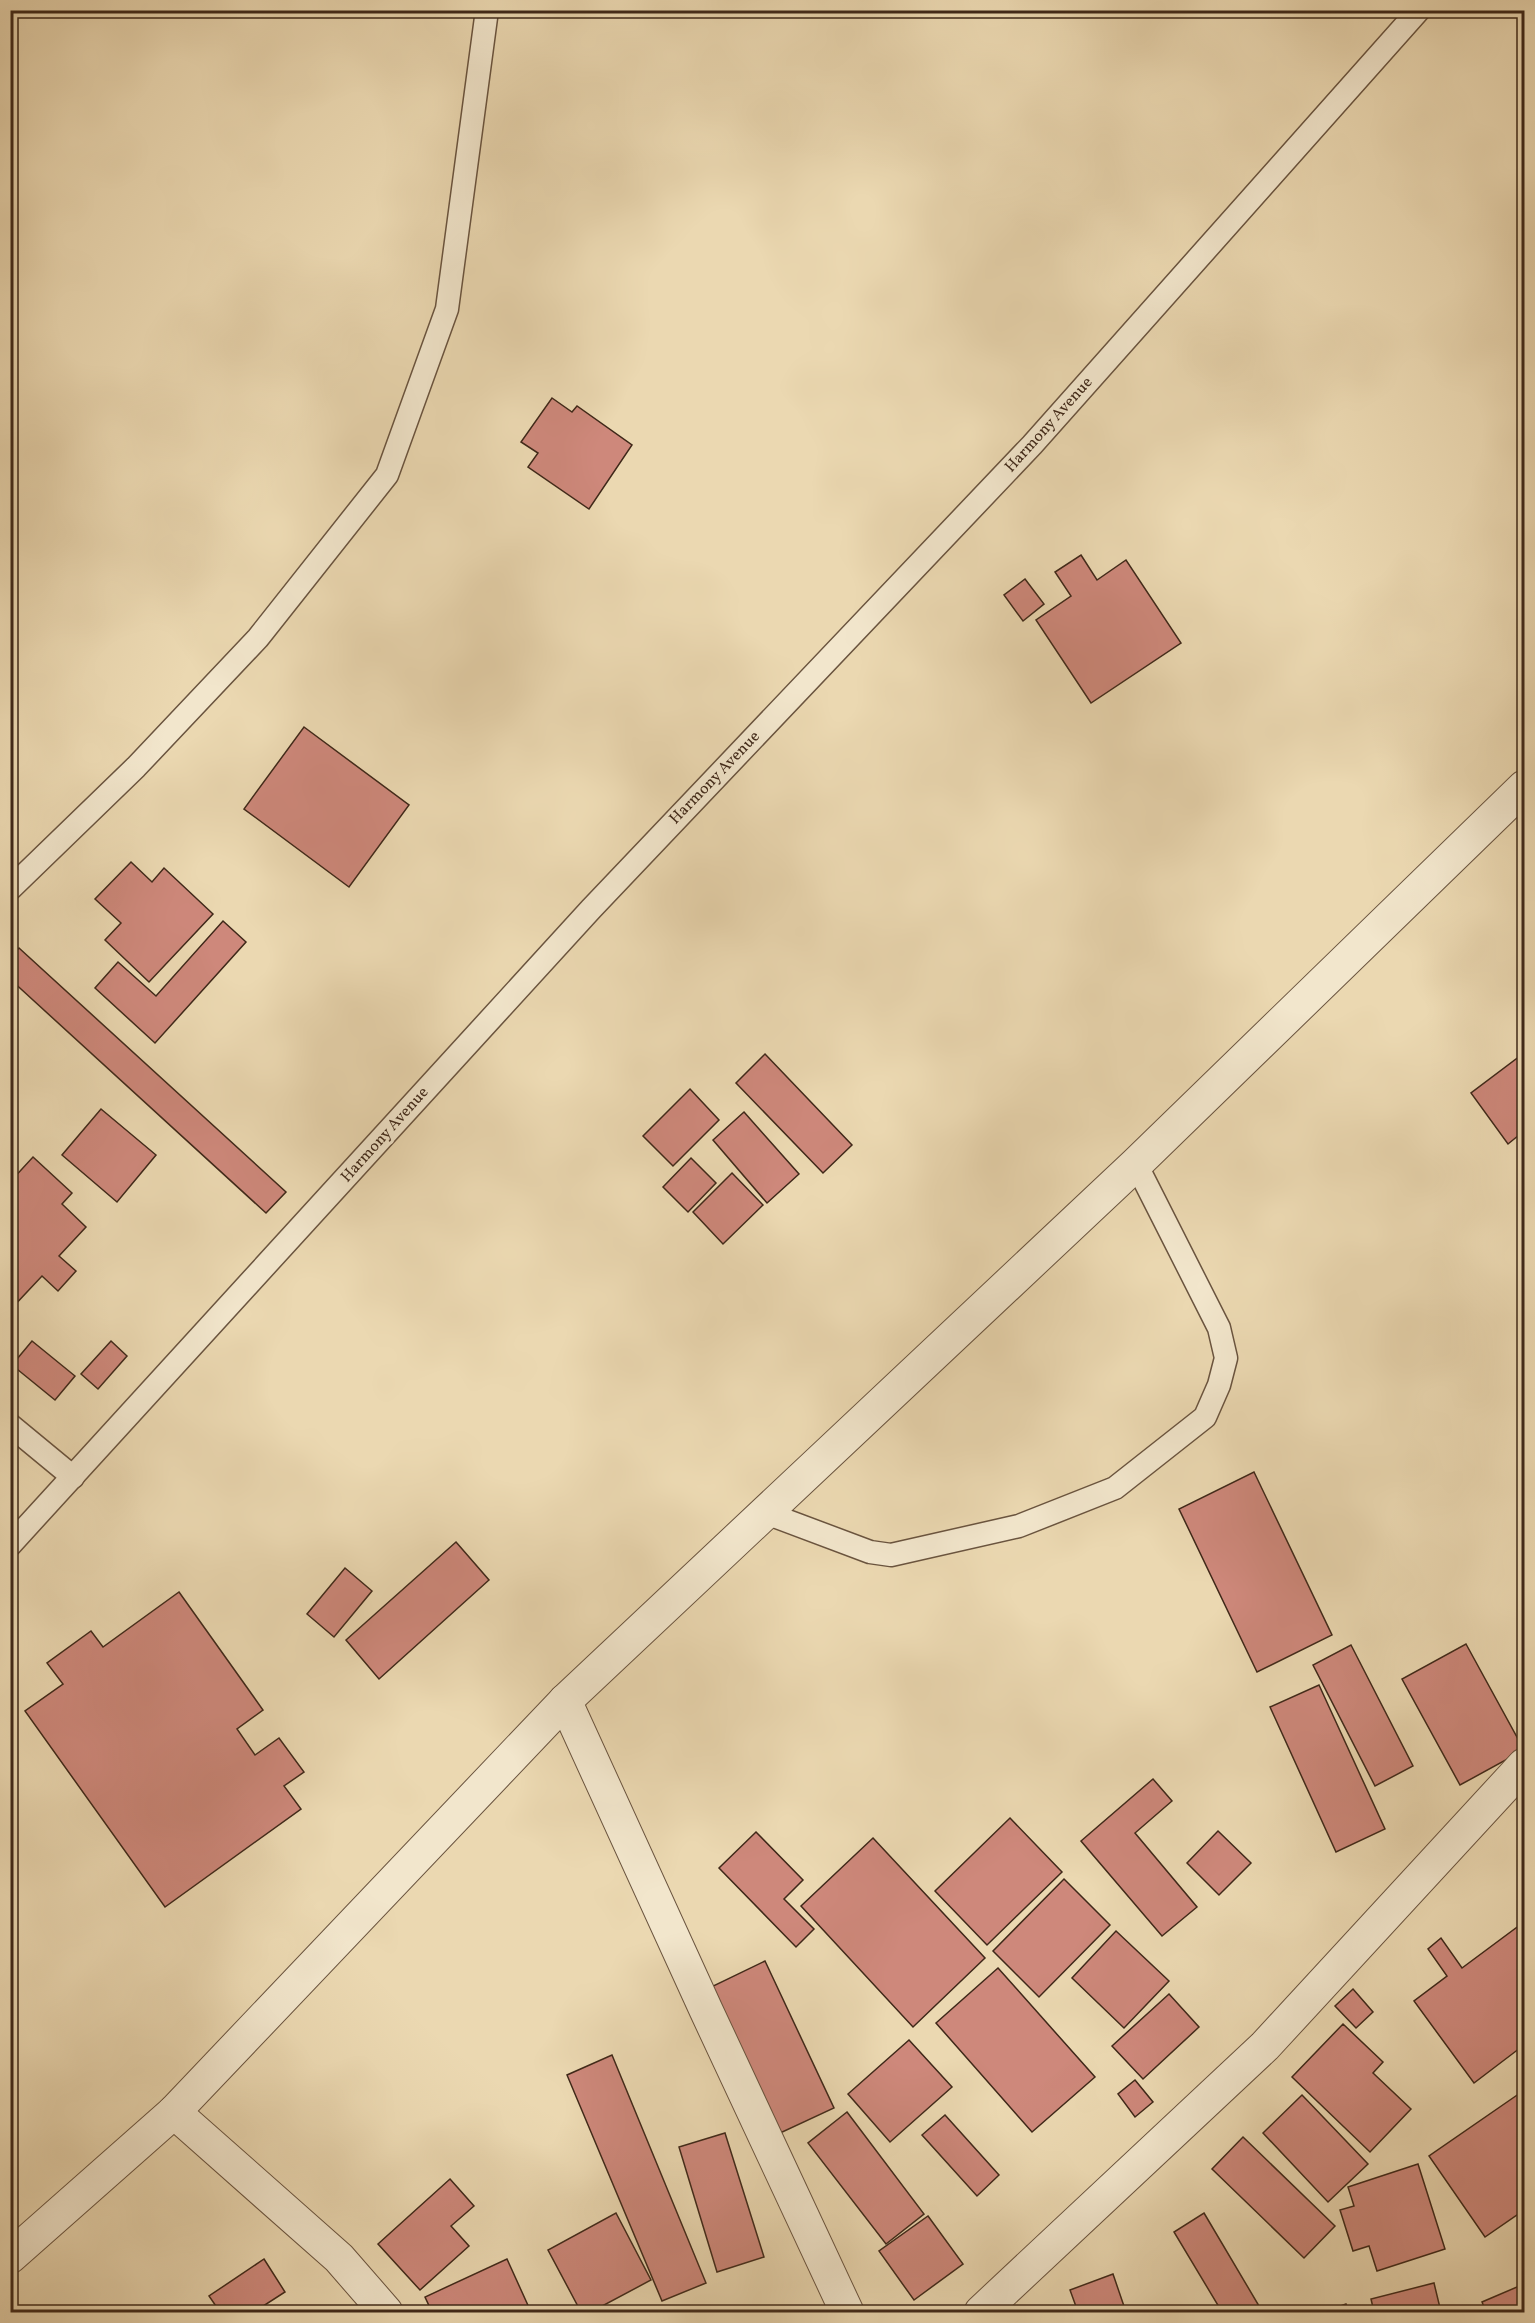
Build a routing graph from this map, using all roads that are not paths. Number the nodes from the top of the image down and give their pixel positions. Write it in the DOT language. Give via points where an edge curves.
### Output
graph roads {
  1 [pos="487,10"];
  2 [pos="1419,10"];
  3 [pos="1524,787"];
  4 [pos="10,889"];
  5 [pos="1136,1164"];
  6 [pos="10,1425"];
  7 [pos="73,1477"];
  8 [pos="766,1512"];
  9 [pos="10,1545"];
  10 [pos="565,1701"];
  11 [pos="1524,1765"];
  12 [pos="174,2112"];
  13 [pos="10,2258"];
  14 [pos="386,2313"];
  15 [pos="848,2313"];
  16 [pos="981,2313"];
  1 -- 4 [label="lane" via="447,309 387,475 258,638 136,766"];
  2 -- 7 [label="lane, Harmony Avenue" via="1032,445 583,918"];
  3 -- 5 [label="street"];
  5 -- 8 [label="street"];
  5 -- 8 [label="lane" via="1219,1328 1226,1358 1205,1417 1115,1488 1019,1526 891,1555 870,1552"];
  6 -- 7 [label="lane"];
  7 -- 9 [label="lane, Harmony Avenue"];
  8 -- 10 [label="street"];
  10 -- 12 [label="street"];
  10 -- 15 [label="street"];
  11 -- 16 [label="street" via="1265,2046"];
  12 -- 13 [label="street"];
  12 -- 14 [label="street" via="339,2258"];
}
